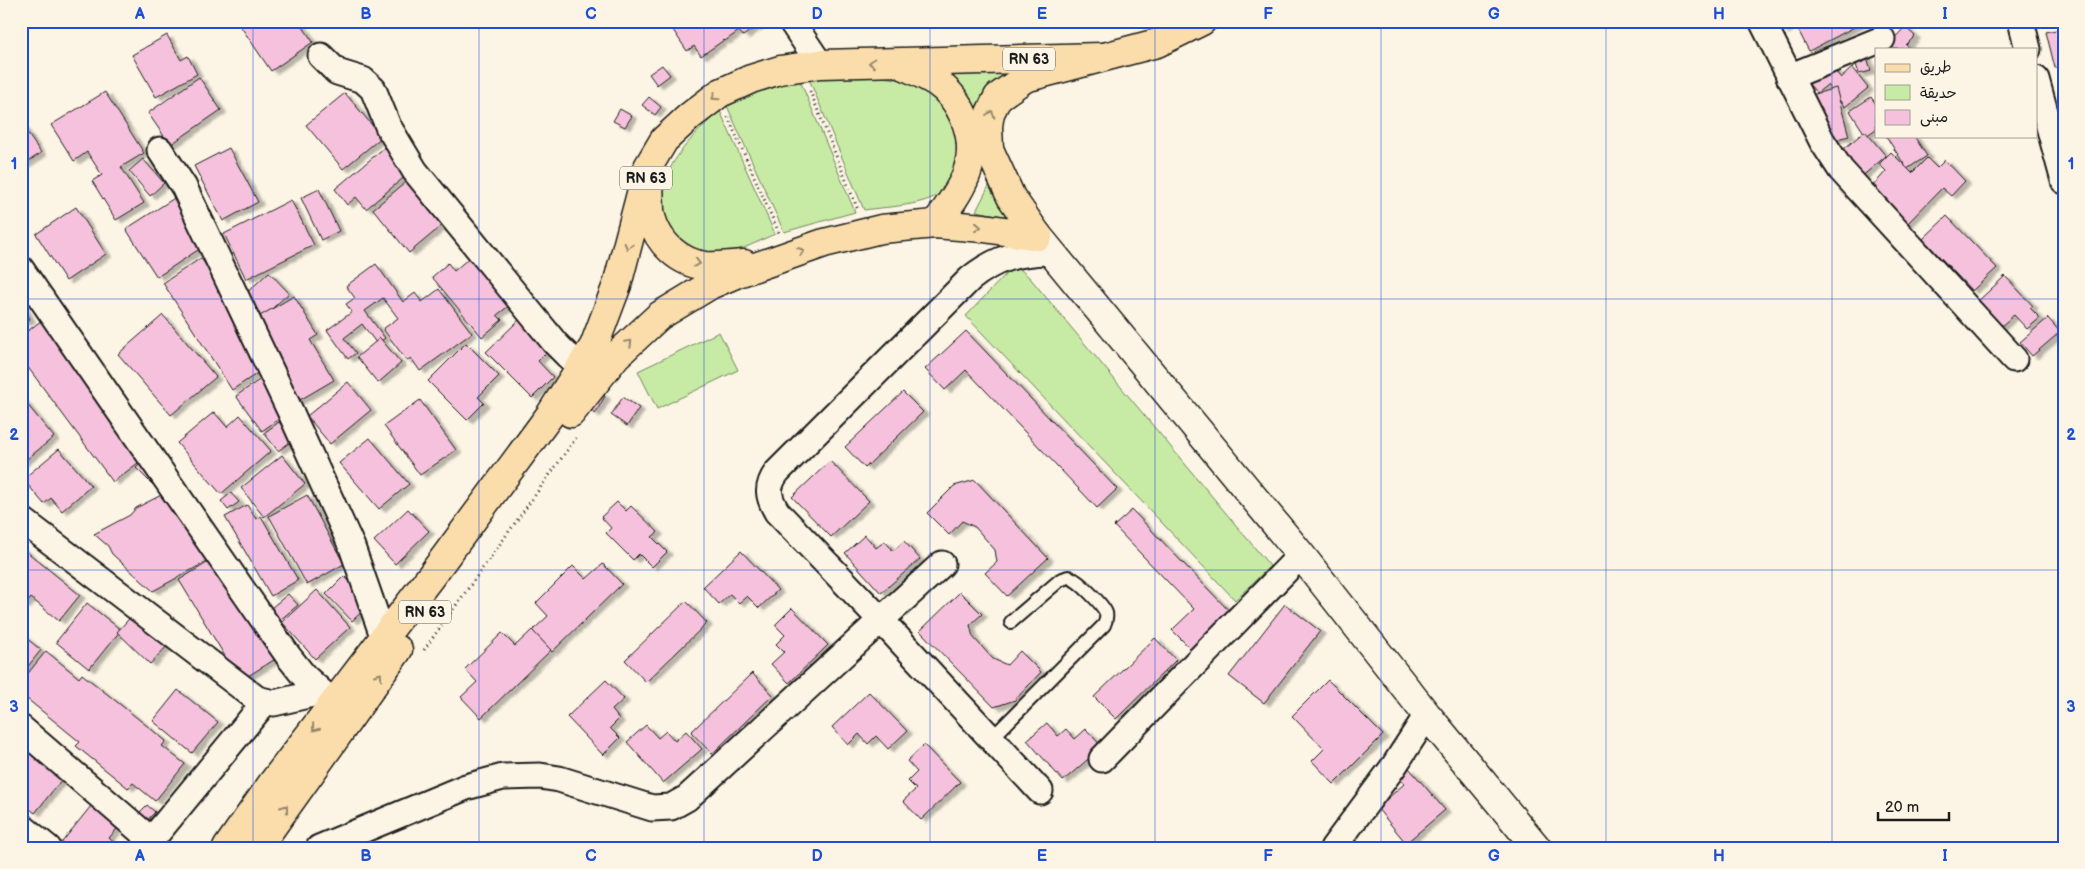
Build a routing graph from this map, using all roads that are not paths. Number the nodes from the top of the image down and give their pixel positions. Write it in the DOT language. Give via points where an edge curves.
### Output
graph roads {
  1 [pos="791,21"];
  2 [pos="1202,21"];
  3 [pos="1762,21"];
  4 [pos="2021,21"];
  5 [pos="1882,39"];
  6 [pos="2028,48"];
  7 [pos="320,56"];
  8 [pos="1102,57"];
  9 [pos="899,63"];
  10 [pos="810,65"];
  11 [pos="1789,77"];
  12 [pos="2038,86"];
  13 [pos="160,150"];
  14 [pos="981,151"];
  15 [pos="648,167"];
  16 [pos="2064,181"];
  17 [pos="935,224"];
  18 [pos="1043,244"];
  19 [pos="778,259"];
  20 [pos="21,269"];
  21 [pos="2014,358"];
  22 [pos="589,373"];
  23 [pos="21,519"];
  24 [pos="1301,555"];
  25 [pos="942,564"];
  26 [pos="880,619"];
  27 [pos="1011,622"];
  28 [pos="384,639"];
  29 [pos="265,702"];
  30 [pos="335,704"];
  31 [pos="1427,715"];
  32 [pos="21,728"];
  33 [pos="992,739"];
  34 [pos="1102,759"];
  35 [pos="1040,791"];
  36 [pos="21,826"];
  37 [pos="148,844"];
  38 [pos="48,848"];
  39 [pos="227,848"];
  40 [pos="257,848"];
  41 [pos="319,848"];
  42 [pos="1333,848"];
  43 [pos="1537,848"];
  1 -- 10 [label="street"];
  2 -- 8 [label="main road, RN 63" via="1156,43"];
  3 -- 11 [label="street"];
  4 -- 6 [label="street"];
  5 -- 11 [label="street"];
  7 -- 22 [label="street" via="337,72 363,80 373,89 388,126 415,170 555,343"];
  8 -- 9 [label="main road, RN 63"];
  14 -- 8 [label="main road, one-way" via="990,113 998,97 1012,86 1025,78"];
  9 -- 10 [label="main road, RN 63, one-way"];
  9 -- 14 [label="main road" via="936,82 956,101"];
  10 -- 15 [label="main road, RN 63, one-way" via="750,79 718,95 664,140"];
  11 -- 21 [label="street" via="1841,170"];
  12 -- 16 [label="street"];
  13 -- 28 [label="street" via="184,187 292,413 352,547"];
  14 -- 17 [label="main road" via="955,198"];
  14 -- 18 [label="main road"];
  15 -- 19 [label="main road, one-way" via="651,216 670,250 696,264 708,266"];
  15 -- 22 [label="main road, RN 63, one-way" via="617,285 594,346"];
  17 -- 18 [label="main road, one-way" via="984,228"];
  19 -- 17 [label="main road, one-way" via="867,232"];
  18 -- 24 [label="street"];
  18 -- 26 [label="street" via="1027,253 996,261 970,279 771,480 768,490 770,502 777,512"];
  22 -- 19 [label="main road, one-way" via="616,356 659,316 710,285"];
  20 -- 30 [label="street" via="289,657"];
  22 -- 28 [label="main road, RN 63" via="550,415"];
  30 -- 22 [label="main road, RN 63, one-way" via="443,586"];
  23 -- 29 [label="street" via="250,694"];
  24 -- 31 [label="street"];
  24 -- 34 [label="street"];
  25 -- 26 [label="street"];
  26 -- 33 [label="street"];
  26 -- 41 [label="street" via="687,798 670,807 652,808 559,779 521,775 503,777 466,787"];
  27 -- 33 [label="lane" via="1060,580 1068,577 1078,582 1103,608 1106,616 1104,625"];
  28 -- 30 [label="main road, RN 63"];
  29 -- 30 [label="street"];
  29 -- 37 [label="street"];
  30 -- 39 [label="main road, RN 63, one-way" via="271,785"];
  40 -- 30 [label="main road, RN 63, one-way"];
  31 -- 42 [label="street"];
  31 -- 43 [label="street"];
  32 -- 37 [label="street"];
  33 -- 35 [label="street"];
  36 -- 38 [label="street"];
}
